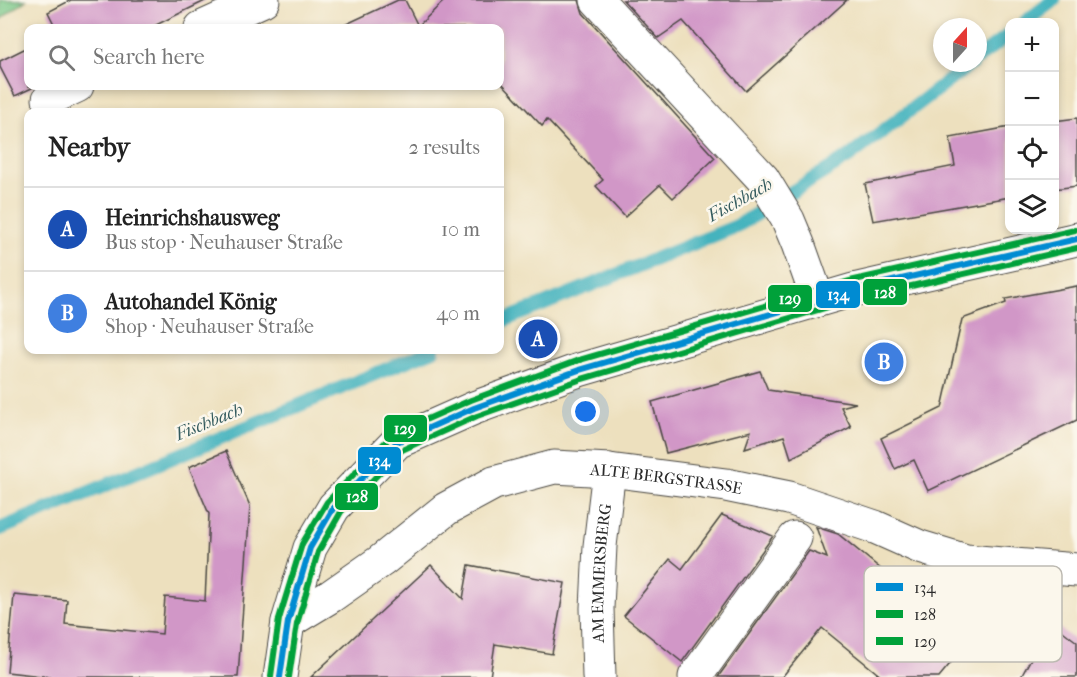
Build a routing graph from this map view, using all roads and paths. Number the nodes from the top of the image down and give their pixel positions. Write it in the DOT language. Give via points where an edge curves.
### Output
graph roads {
  1 [pos="263,0"];
  2 [pos="597,0"];
  3 [pos="210,24"];
  4 [pos="1077,239"];
  5 [pos="818,300"];
  6 [pos="609,470"];
  7 [pos="795,538"];
  8 [pos="1028,566"];
  9 [pos="1062,569"];
  10 [pos="1077,570"];
  11 [pos="288,622"];
  12 [pos="280,677"];
  13 [pos="599,677"];
  14 [pos="696,677"];
  1 -- 3 [label="street"];
  2 -- 5 [label="street" via="763,179 788,220"];
  4 -- 5 [label="street"];
  5 -- 11 [label="street" via="579,370 474,408 397,442 334,507 310,548"];
  6 -- 8 [label="street, ALTE BERGSTRASSE" via="726,485 789,498 966,561"];
  6 -- 11 [label="street, ALTE BERGSTRASSE" via="554,467 494,483 447,509 381,561"];
  6 -- 13 [label="street, AM EMMERSBERG" via="597,608"];
  7 -- 14 [label="street"];
  9 -- 10 [label="street, ALTE BERGSTRASSE"];
  11 -- 12 [label="street"];
}
